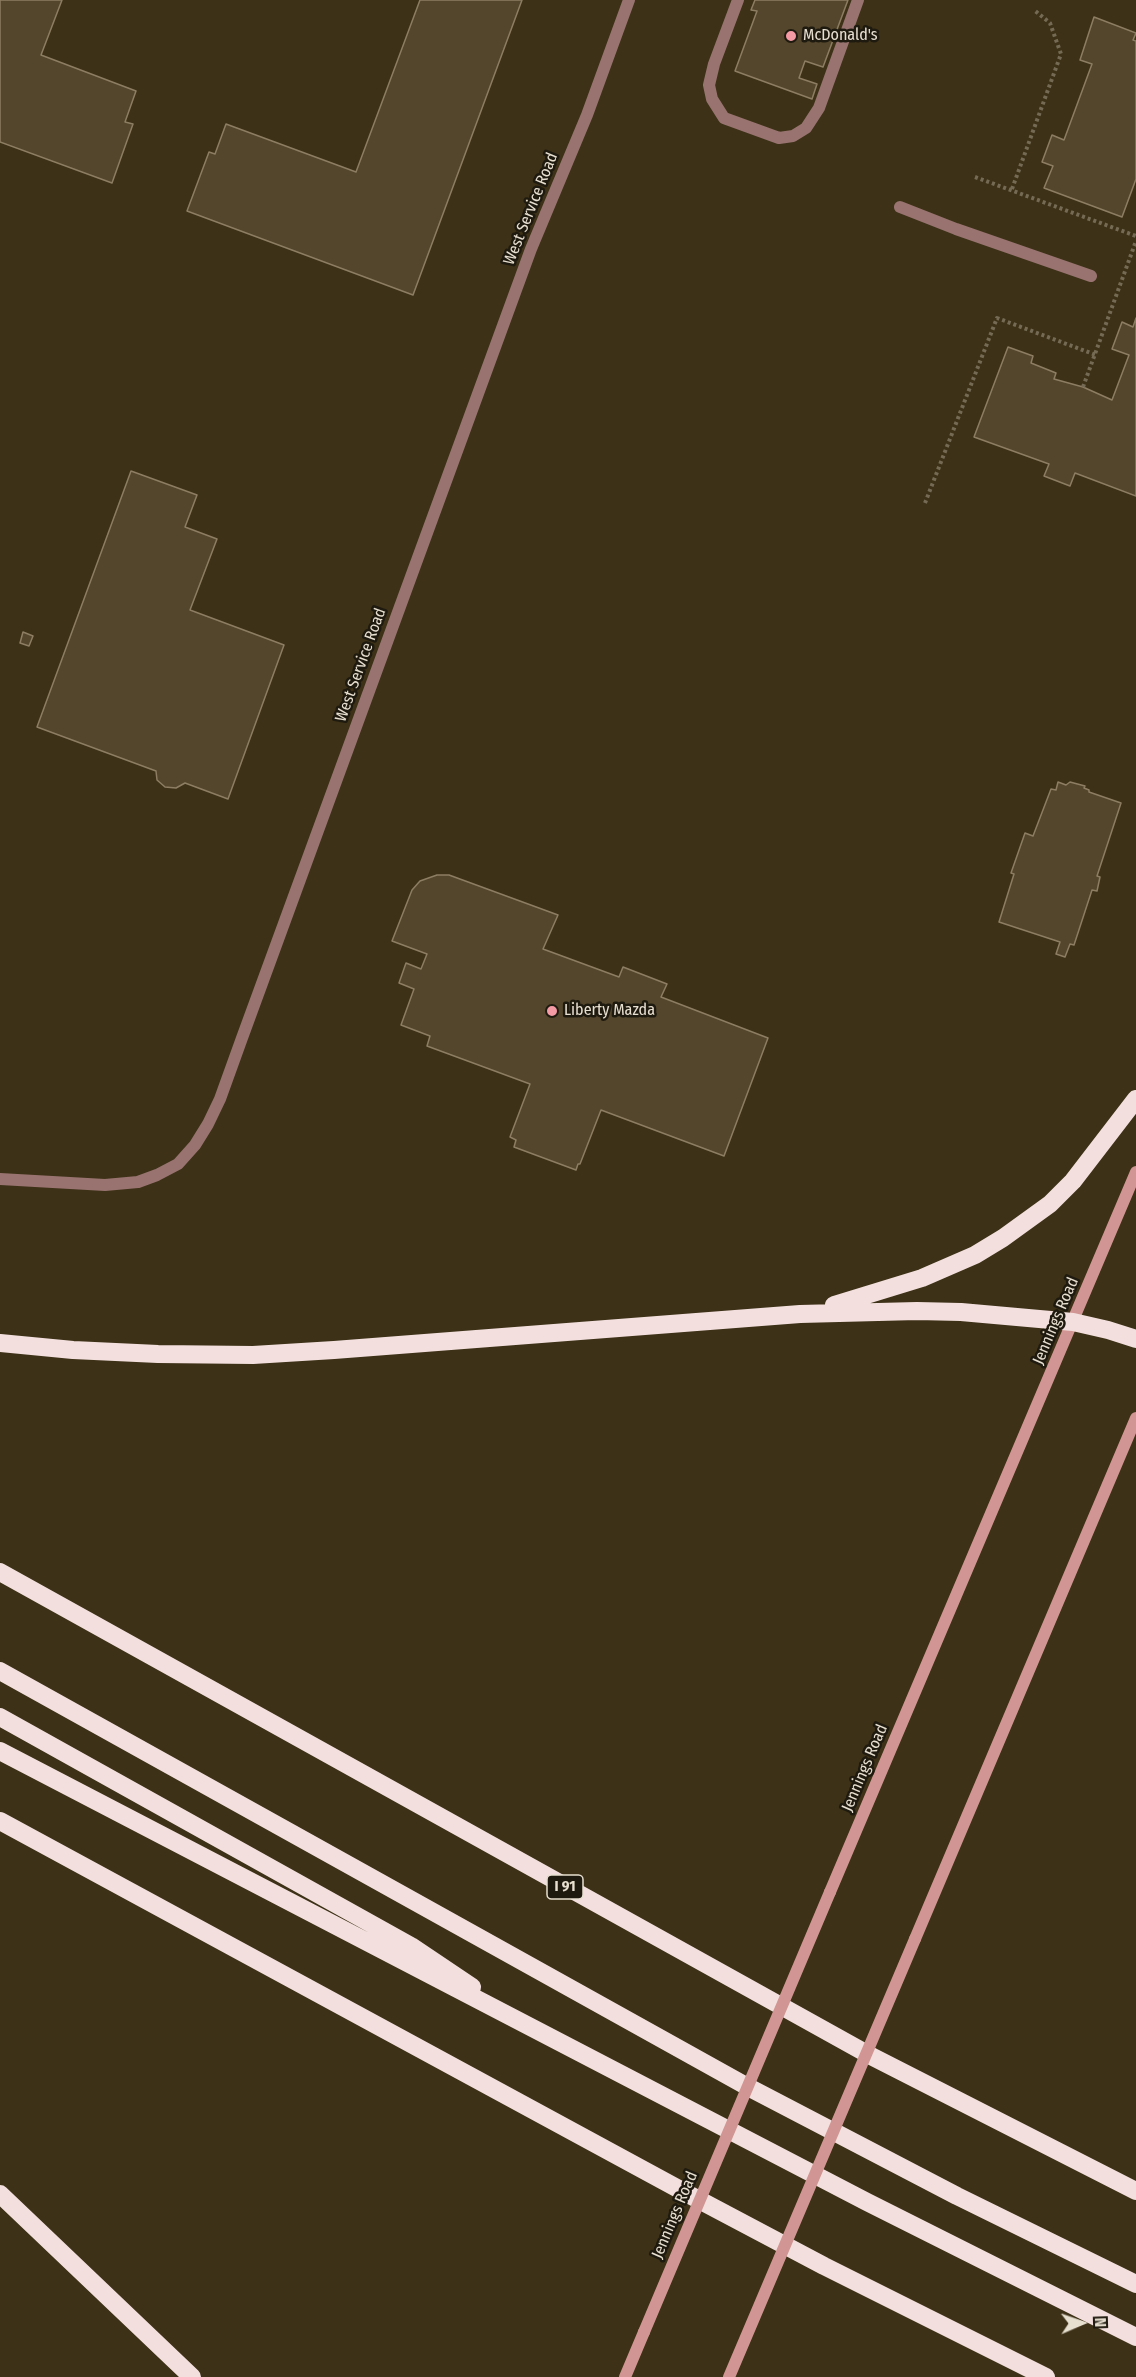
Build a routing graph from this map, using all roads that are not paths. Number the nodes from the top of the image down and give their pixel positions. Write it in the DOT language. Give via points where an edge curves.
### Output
graph roads {
  1 [pos="629,0"];
  2 [pos="738,0"];
  3 [pos="858,0"];
  4 [pos="900,207"];
  5 [pos="1091,276"];
  6 [pos="1136,1099"];
  7 [pos="1136,1172"];
  8 [pos="0,1179"];
  9 [pos="800,1314"];
  10 [pos="1073,1322"];
  11 [pos="1136,1339"];
  12 [pos="0,1343"];
  13 [pos="1136,1418"];
  14 [pos="0,1572"];
  15 [pos="0,1671"];
  16 [pos="0,1717"];
  17 [pos="0,1751"];
  18 [pos="0,1821"];
  19 [pos="518,2021"];
  20 [pos="1136,2191"];
  21 [pos="0,2194"];
  22 [pos="1136,2284"];
  23 [pos="1136,2337"];
  24 [pos="192,2377"];
  25 [pos="625,2377"];
  26 [pos="729,2377"];
  27 [pos="1046,2377"];
  1 -- 8 [label="street, West Service Road" via="587,116 531,249 208,1124 178,1164 138,1182 105,1185"];
  2 -- 3 [label="street" via="714,64 709,86 712,99 724,118 779,138 806,128 819,108"];
  4 -- 5 [label="street"];
  6 -- 9 [label="highway" via="1073,1181 1050,1204 1003,1238 922,1278"];
  7 -- 10 [label="main road, Jennings Road"];
  9 -- 10 [label="highway" via="961,1312"];
  9 -- 12 [label="highway" via="253,1355 147,1354"];
  10 -- 11 [label="highway"];
  10 -- 25 [label="main road, Jennings Road, bridge"];
  13 -- 26 [label="main road, bridge"];
  14 -- 20 [label="highway, I 91" via="861,2051"];
  15 -- 22 [label="highway" via="748,2086"];
  16 -- 19 [label="highway" via="411,1946"];
  17 -- 19 [label="highway"];
  18 -- 27 [label="highway" via="686,2193"];
  19 -- 23 [label="highway" via="980,2261"];
  21 -- 24 [label="highway"];
}
